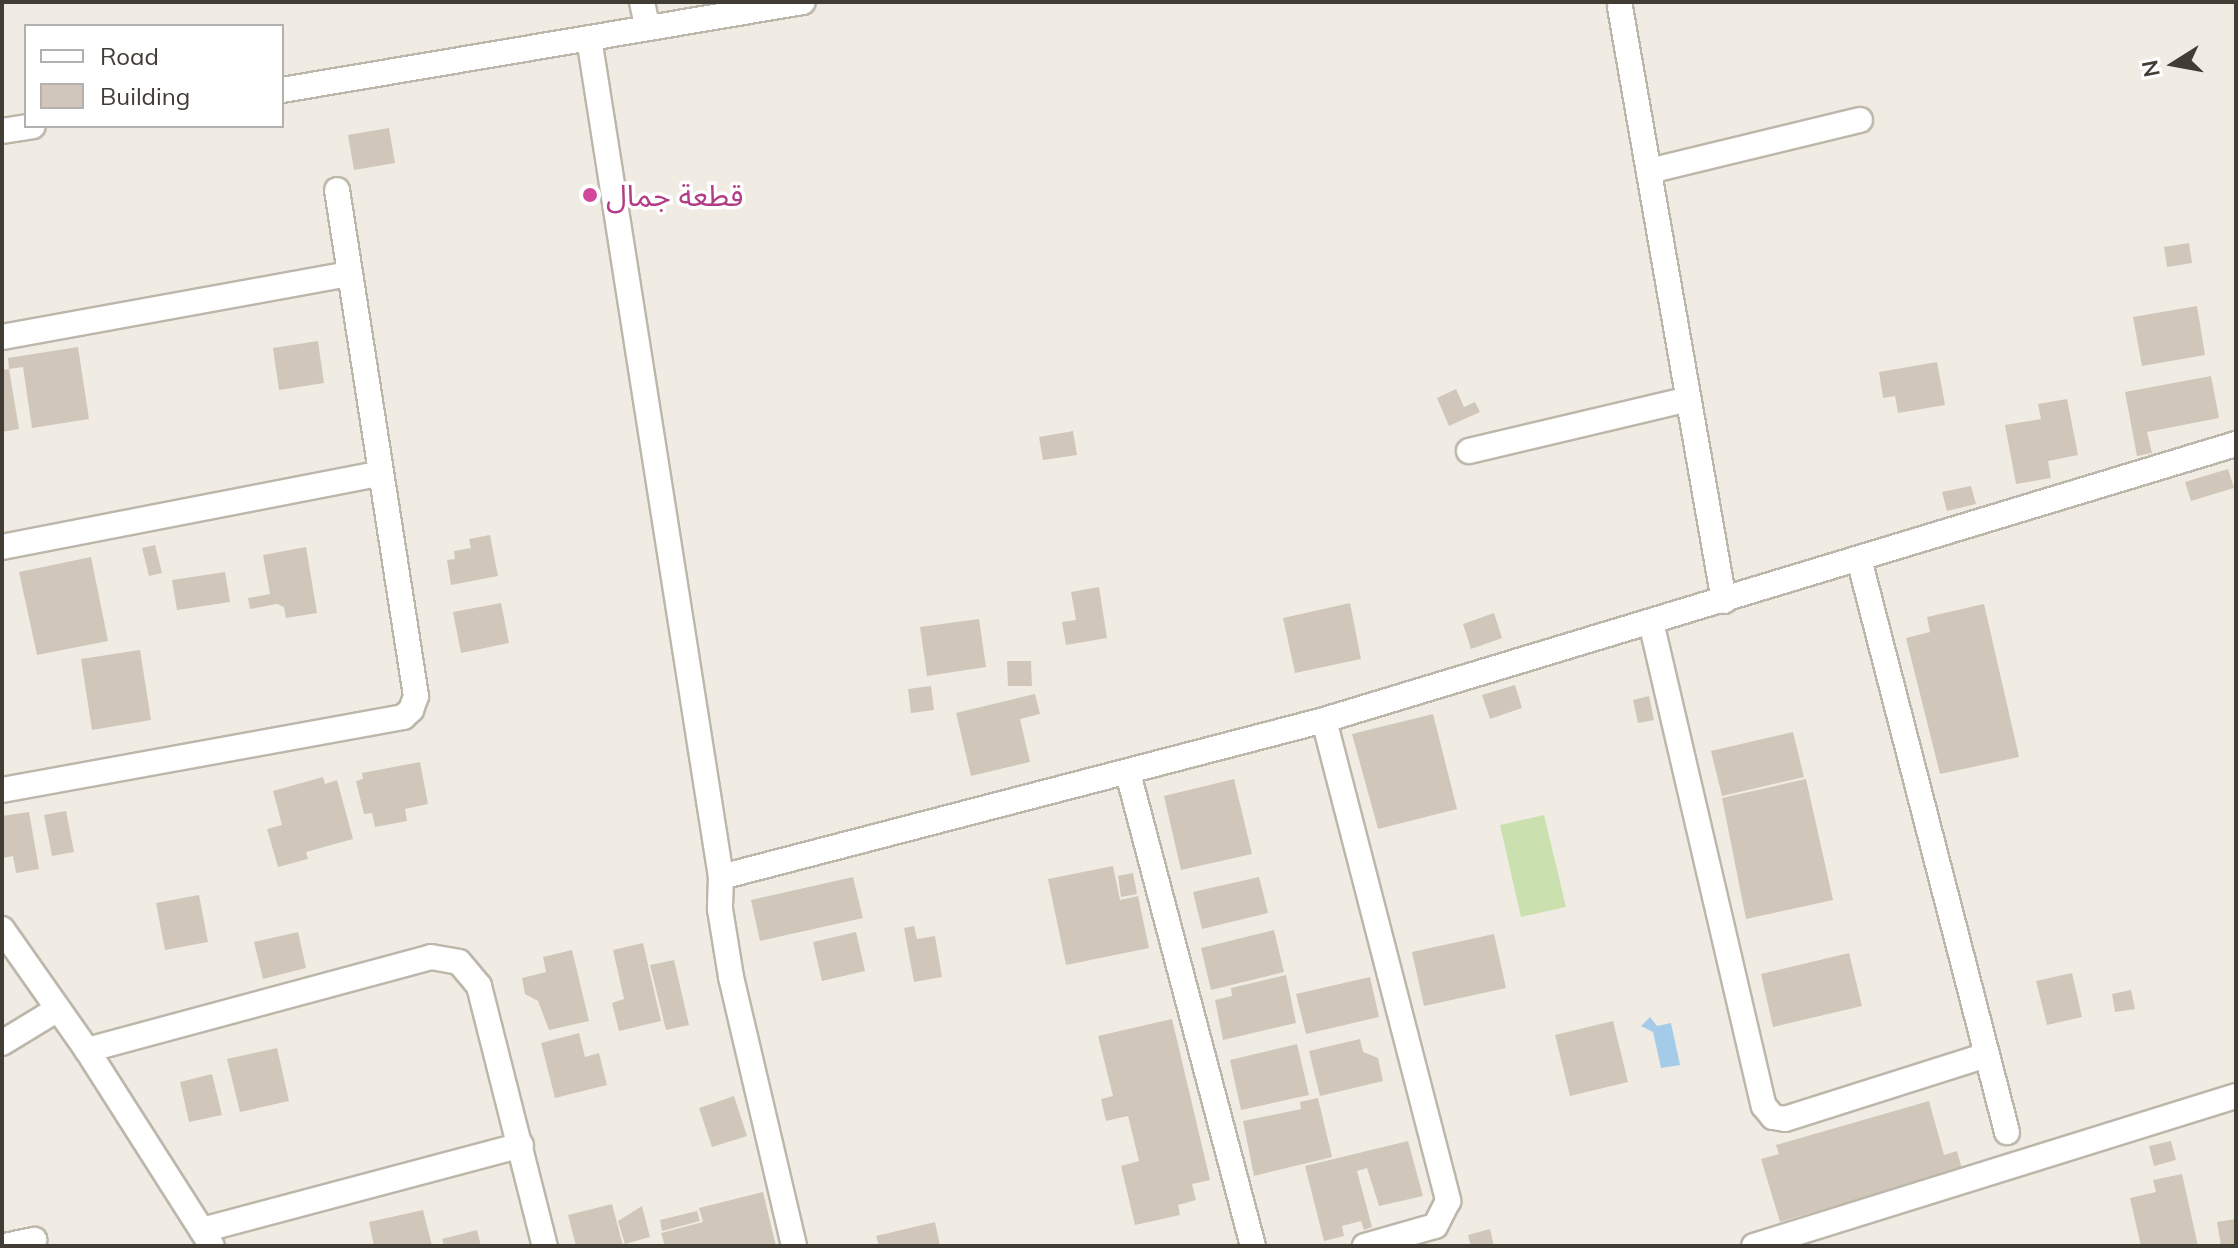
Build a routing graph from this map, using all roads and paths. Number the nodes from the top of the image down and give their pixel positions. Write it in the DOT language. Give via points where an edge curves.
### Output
graph roads {
  1 [pos="803,2"];
  2 [pos="1620,7"];
  3 [pos="644,14"];
  4 [pos="589,38"];
  5 [pos="284,90"];
  6 [pos="1860,120"];
  7 [pos="24,127"];
  8 [pos="2,131"];
  9 [pos="1649,171"];
  10 [pos="337,190"];
  11 [pos="349,274"];
  12 [pos="2,337"];
  13 [pos="1684,400"];
  14 [pos="2236,444"];
  15 [pos="1469,451"];
  16 [pos="378,474"];
  17 [pos="2,547"];
  18 [pos="1859,559"];
  19 [pos="1724,601"];
  20 [pos="1651,622"];
  21 [pos="1324,720"];
  22 [pos="1128,773"];
  23 [pos="2,790"];
  24 [pos="721,877"];
  25 [pos="2,929"];
  26 [pos="56,1010"];
  27 [pos="2,1043"];
  28 [pos="87,1050"];
  29 [pos="1987,1055"];
  30 [pos="2236,1096"];
  31 [pos="2007,1132"];
  32 [pos="521,1145"];
  33 [pos="207,1238"];
  34 [pos="34,1240"];
  35 [pos="5,1246"];
  36 [pos="545,1246"];
  37 [pos="794,1246"];
  38 [pos="1253,1246"];
  39 [pos="1365,1246"];
  40 [pos="1754,1246"];
  1 -- 3 [label="street"];
  2 -- 9 [label="street"];
  3 -- 4 [label="street"];
  4 -- 5 [label="street"];
  4 -- 24 [label="street"];
  6 -- 9 [label="street"];
  7 -- 8 [label="street"];
  9 -- 13 [label="street"];
  10 -- 11 [label="street"];
  11 -- 12 [label="street"];
  11 -- 16 [label="street"];
  13 -- 15 [label="street"];
  13 -- 19 [label="street"];
  14 -- 18 [label="street"];
  16 -- 17 [label="street"];
  16 -- 23 [label="street" via="416,696 403,717"];
  18 -- 19 [label="street"];
  18 -- 29 [label="street"];
  19 -- 20 [label="street"];
  20 -- 21 [label="street"];
  20 -- 29 [label="street" via="1764,1106 1773,1117 1785,1119"];
  21 -- 22 [label="street"];
  21 -- 39 [label="street" via="1448,1201 1435,1226"];
  22 -- 24 [label="street"];
  22 -- 38 [label="street"];
  24 -- 37 [label="street" via="720,909 731,977"];
  25 -- 26 [label="street"];
  26 -- 27 [label="street"];
  26 -- 28 [label="street"];
  28 -- 32 [label="street" via="431,957 459,962 479,986"];
  28 -- 33 [label="street"];
  29 -- 31 [label="street"];
  30 -- 40 [label="street"];
  32 -- 33 [label="street"];
  32 -- 36 [label="street"];
  34 -- 35 [label="street"];
}
